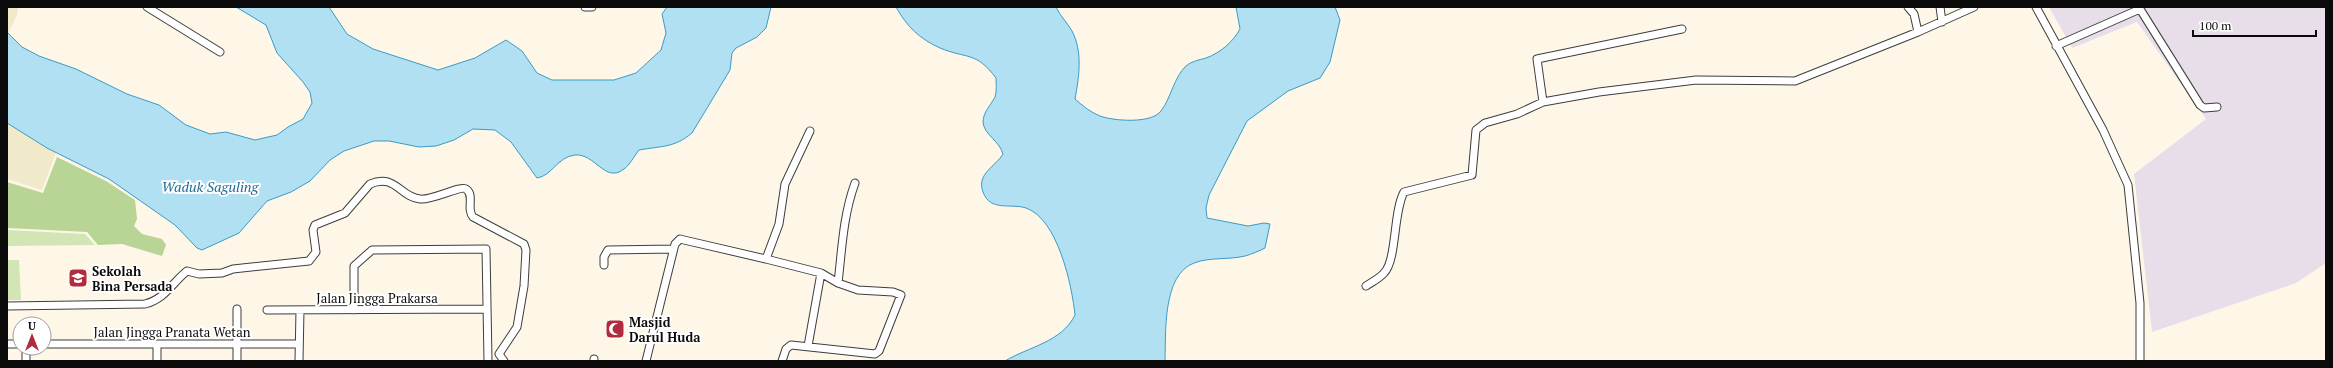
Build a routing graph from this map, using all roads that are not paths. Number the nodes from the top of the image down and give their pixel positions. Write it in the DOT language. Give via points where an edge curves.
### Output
graph roads {
  1 [pos="147,7"];
  2 [pos="585,7"];
  3 [pos="592,7"];
  4 [pos="1908,7"];
  5 [pos="1940,7"];
  6 [pos="1974,7"];
  7 [pos="2036,7"];
  8 [pos="1942,22"];
  9 [pos="1682,29"];
  10 [pos="1918,32"];
  11 [pos="2056,46"];
  12 [pos="220,52"];
  13 [pos="1543,102"];
  14 [pos="2217,107"];
  15 [pos="810,131"];
  16 [pos="855,183"];
  17 [pos="673,249"];
  18 [pos="766,259"];
  19 [pos="604,265"];
  20 [pos="821,273"];
  21 [pos="838,283"];
  22 [pos="1366,286"];
  23 [pos="7,306"];
  24 [pos="237,309"];
  25 [pos="487,309"];
  26 [pos="267,310"];
  27 [pos="300,310"];
  28 [pos="354,310"];
  29 [pos="52,344"];
  30 [pos="157,344"];
  31 [pos="237,344"];
  32 [pos="299,344"];
  33 [pos="808,346"];
  34 [pos="157,361"];
  35 [pos="237,361"];
  36 [pos="299,361"];
  37 [pos="488,361"];
  38 [pos="504,361"];
  39 [pos="646,361"];
  40 [pos="782,361"];
  41 [pos="2140,361"];
  1 -- 12 [label="street"];
  2 -- 3 [label="street"];
  4 -- 10 [label="street" via="1914,14"];
  5 -- 8 [label="street"];
  6 -- 8 [label="street"];
  7 -- 11 [label="street"];
  8 -- 10 [label="street"];
  9 -- 13 [label="street" via="1538,58 1536,61"];
  10 -- 13 [label="street" via="1795,81 1696,80"];
  11 -- 14 [label="street" via="2140,9 2200,105 2204,108"];
  11 -- 41 [label="street" via="2103,130 2128,185 2140,304"];
  13 -- 22 [label="street" via="1517,114 1485,123 1476,130 1472,175 1404,192 1396,217 1390,258 1385,273"];
  15 -- 18 [label="street" via="785,184 779,224"];
  16 -- 21 [label="street" via="844,224"];
  17 -- 18 [label="street" via="678,241 684,240"];
  17 -- 19 [label="street" via="608,250 604,257"];
  17 -- 39 [label="street"];
  18 -- 20 [label="street"];
  20 -- 21 [label="street"];
  20 -- 33 [label="street"];
  21 -- 33 [label="street" via="858,290 893,292 901,295 882,345 875,354"];
  23 -- 38 [label="street" via="150,303 164,295 187,271 199,274 222,273 233,269 309,261 316,252 313,230 315,225 345,214 375,181 391,182 418,199 436,198 462,188 467,189 470,194 469,211 473,217 524,244 526,250 524,286 517,327 500,354"];
  24 -- 31 [label="street"];
  25 -- 28 [label="street, Jalan Jingga Prakarsa"];
  25 -- 28 [label="street" via="486,249 372,250 354,266"];
  25 -- 37 [label="street"];
  26 -- 27 [label="street, Jalan Jingga Prakarsa"];
  27 -- 28 [label="street, Jalan Jingga Prakarsa"];
  27 -- 32 [label="street"];
  29 -- 30 [label="street, Jalan Jingga Pranata Wetan"];
  30 -- 31 [label="street, Jalan Jingga Pranata Wetan"];
  30 -- 34 [label="street"];
  31 -- 32 [label="street, Jalan Jingga Pranata Wetan"];
  31 -- 35 [label="street"];
  32 -- 36 [label="street"];
  33 -- 40 [label="street" via="788,347"];
}
